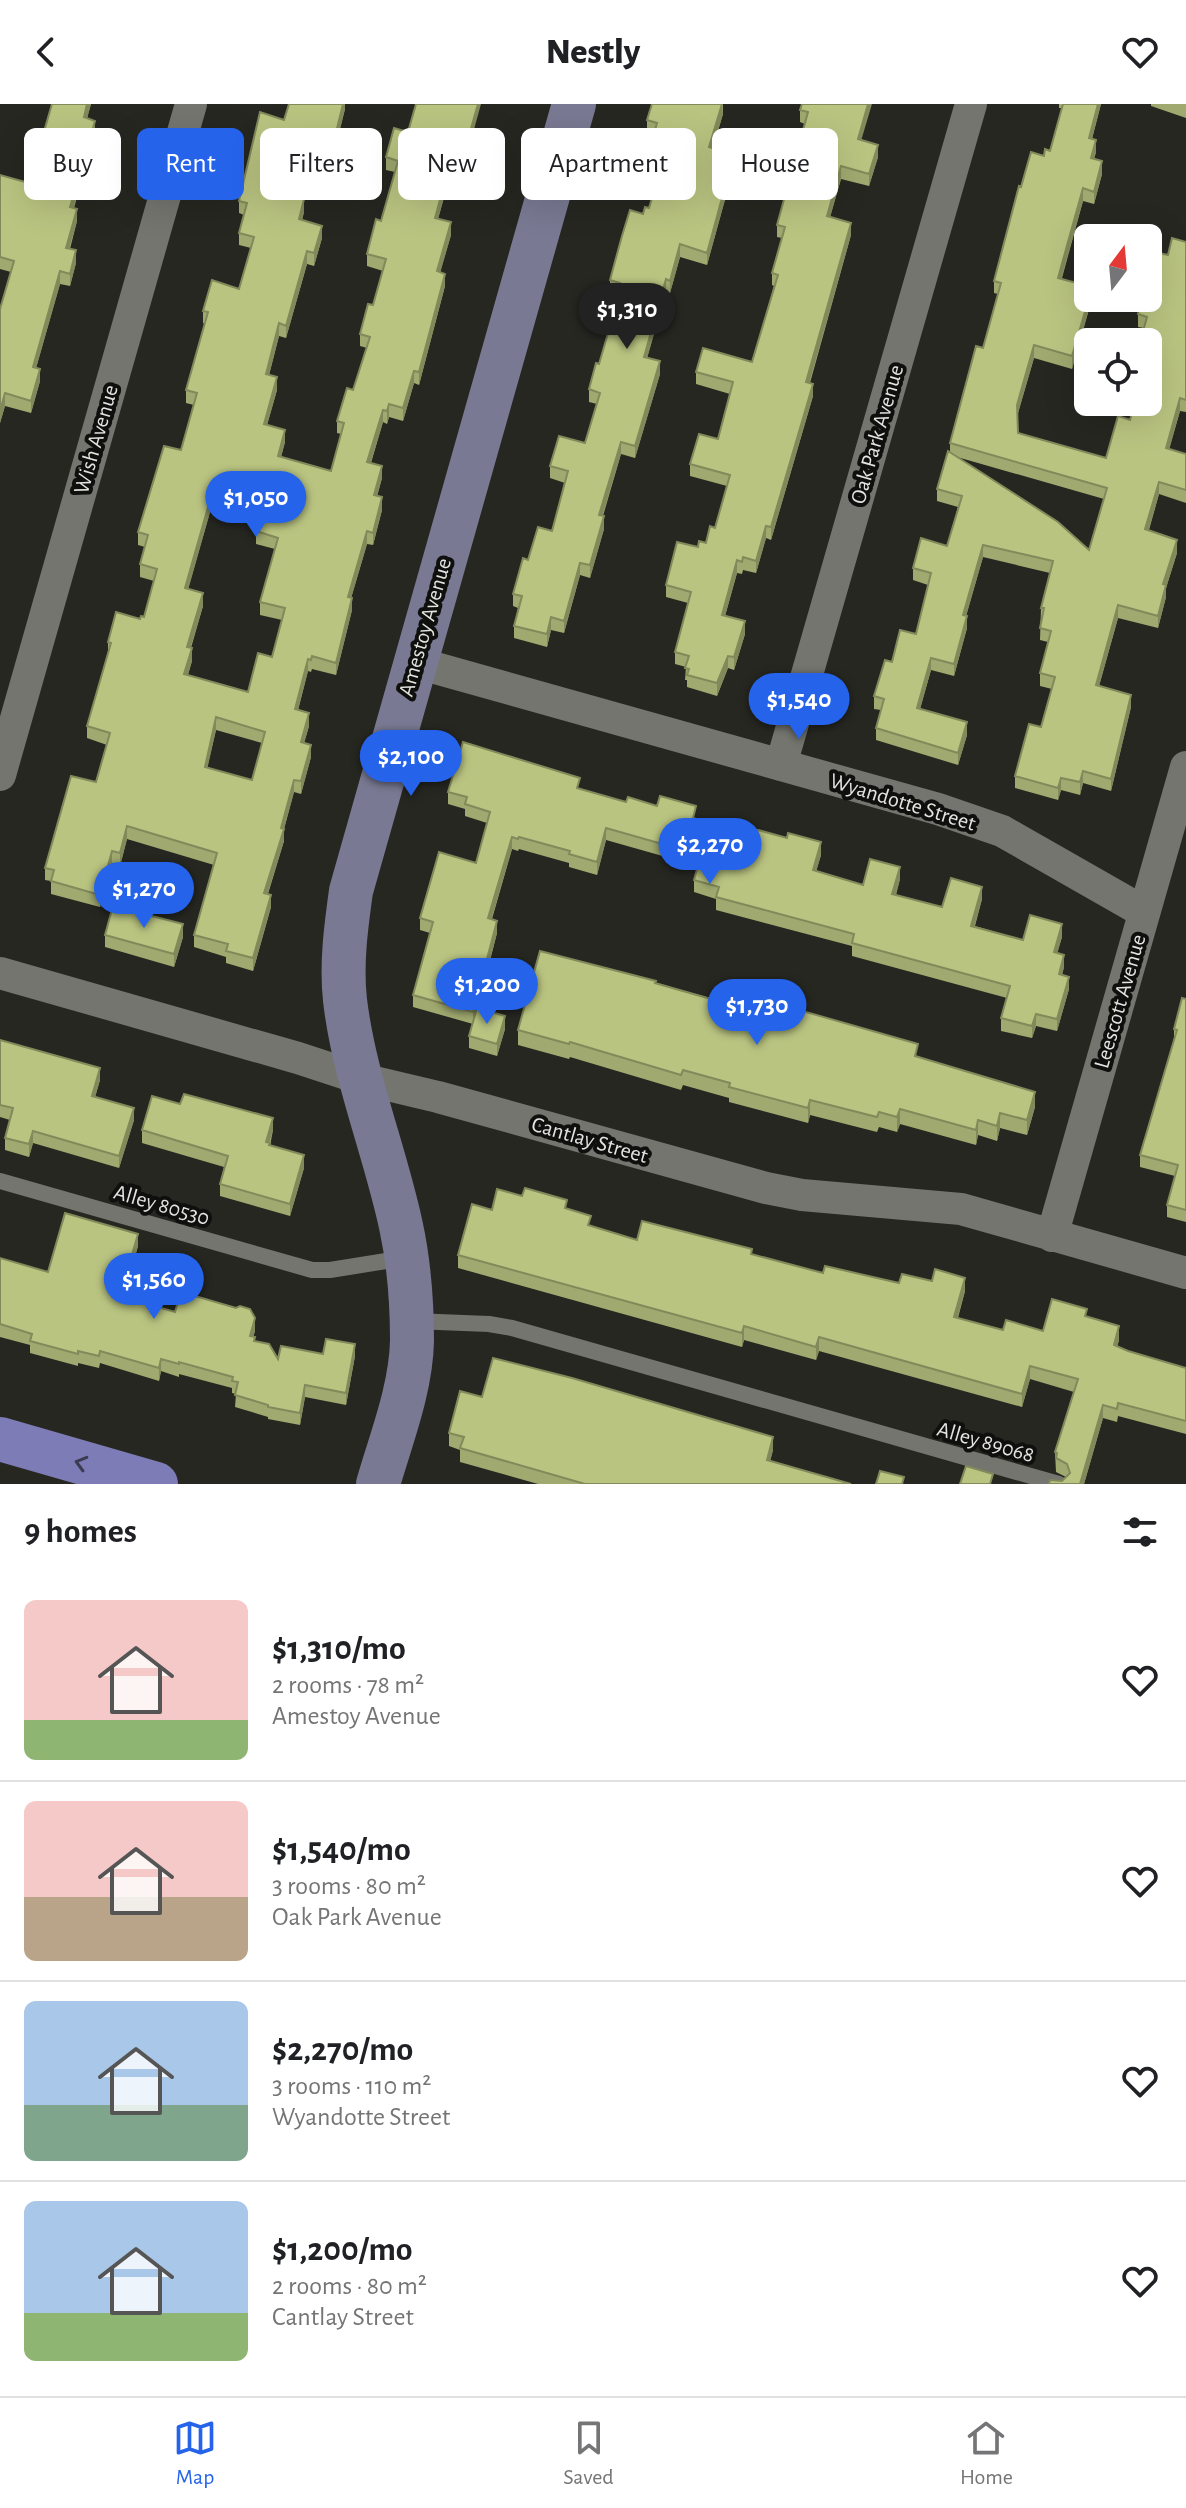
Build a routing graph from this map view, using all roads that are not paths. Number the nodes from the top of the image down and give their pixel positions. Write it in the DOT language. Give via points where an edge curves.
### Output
graph roads {
  1 [pos="191,104"];
  2 [pos="574,104"];
  3 [pos="971,104"];
  4 [pos="414,662"];
  5 [pos="781,765"];
  6 [pos="1186,767"];
  7 [pos="0,775"];
  8 [pos="1144,912"];
  9 [pos="0,973"];
  10 [pos="362,1079"];
  11 [pos="0,1181"];
  12 [pos="1052,1236"];
  13 [pos="406,1257"];
  14 [pos="1186,1273"];
  15 [pos="411,1321"];
  16 [pos="0,1439"];
  17 [pos="156,1484"];
  18 [pos="378,1484"];
  19 [pos="1059,1484"];
  1 -- 7 [label="street, Wish Avenue"];
  2 -- 4 [label="street, Amestoy Avenue"];
  3 -- 5 [label="street, Oak Park Avenue"];
  4 -- 5 [label="street, Wyandotte Street"];
  4 -- 10 [label="street, Amestoy Avenue" via="351,891 345,1001"];
  5 -- 8 [label="street, Wyandotte Street" via="1002,831"];
  6 -- 8 [label="street, Leescott Avenue"];
  8 -- 12 [label="street, Leescott Avenue"];
  9 -- 10 [label="street, Cantlay Street"];
  10 -- 12 [label="street, Cantlay Street" via="766,1188 961,1209"];
  10 -- 13 [label="street, Amestoy Avenue"];
  11 -- 13 [label="lane, Alley 80530" via="312,1270"];
  12 -- 14 [label="street, Cantlay Street"];
  13 -- 15 [label="street, Amestoy Avenue"];
  15 -- 18 [label="street, Amestoy Avenue" via="406,1384"];
  15 -- 19 [label="lane, Alley 89068" via="512,1328"];
  17 -- 16 [label="main road, one-way"];
}
